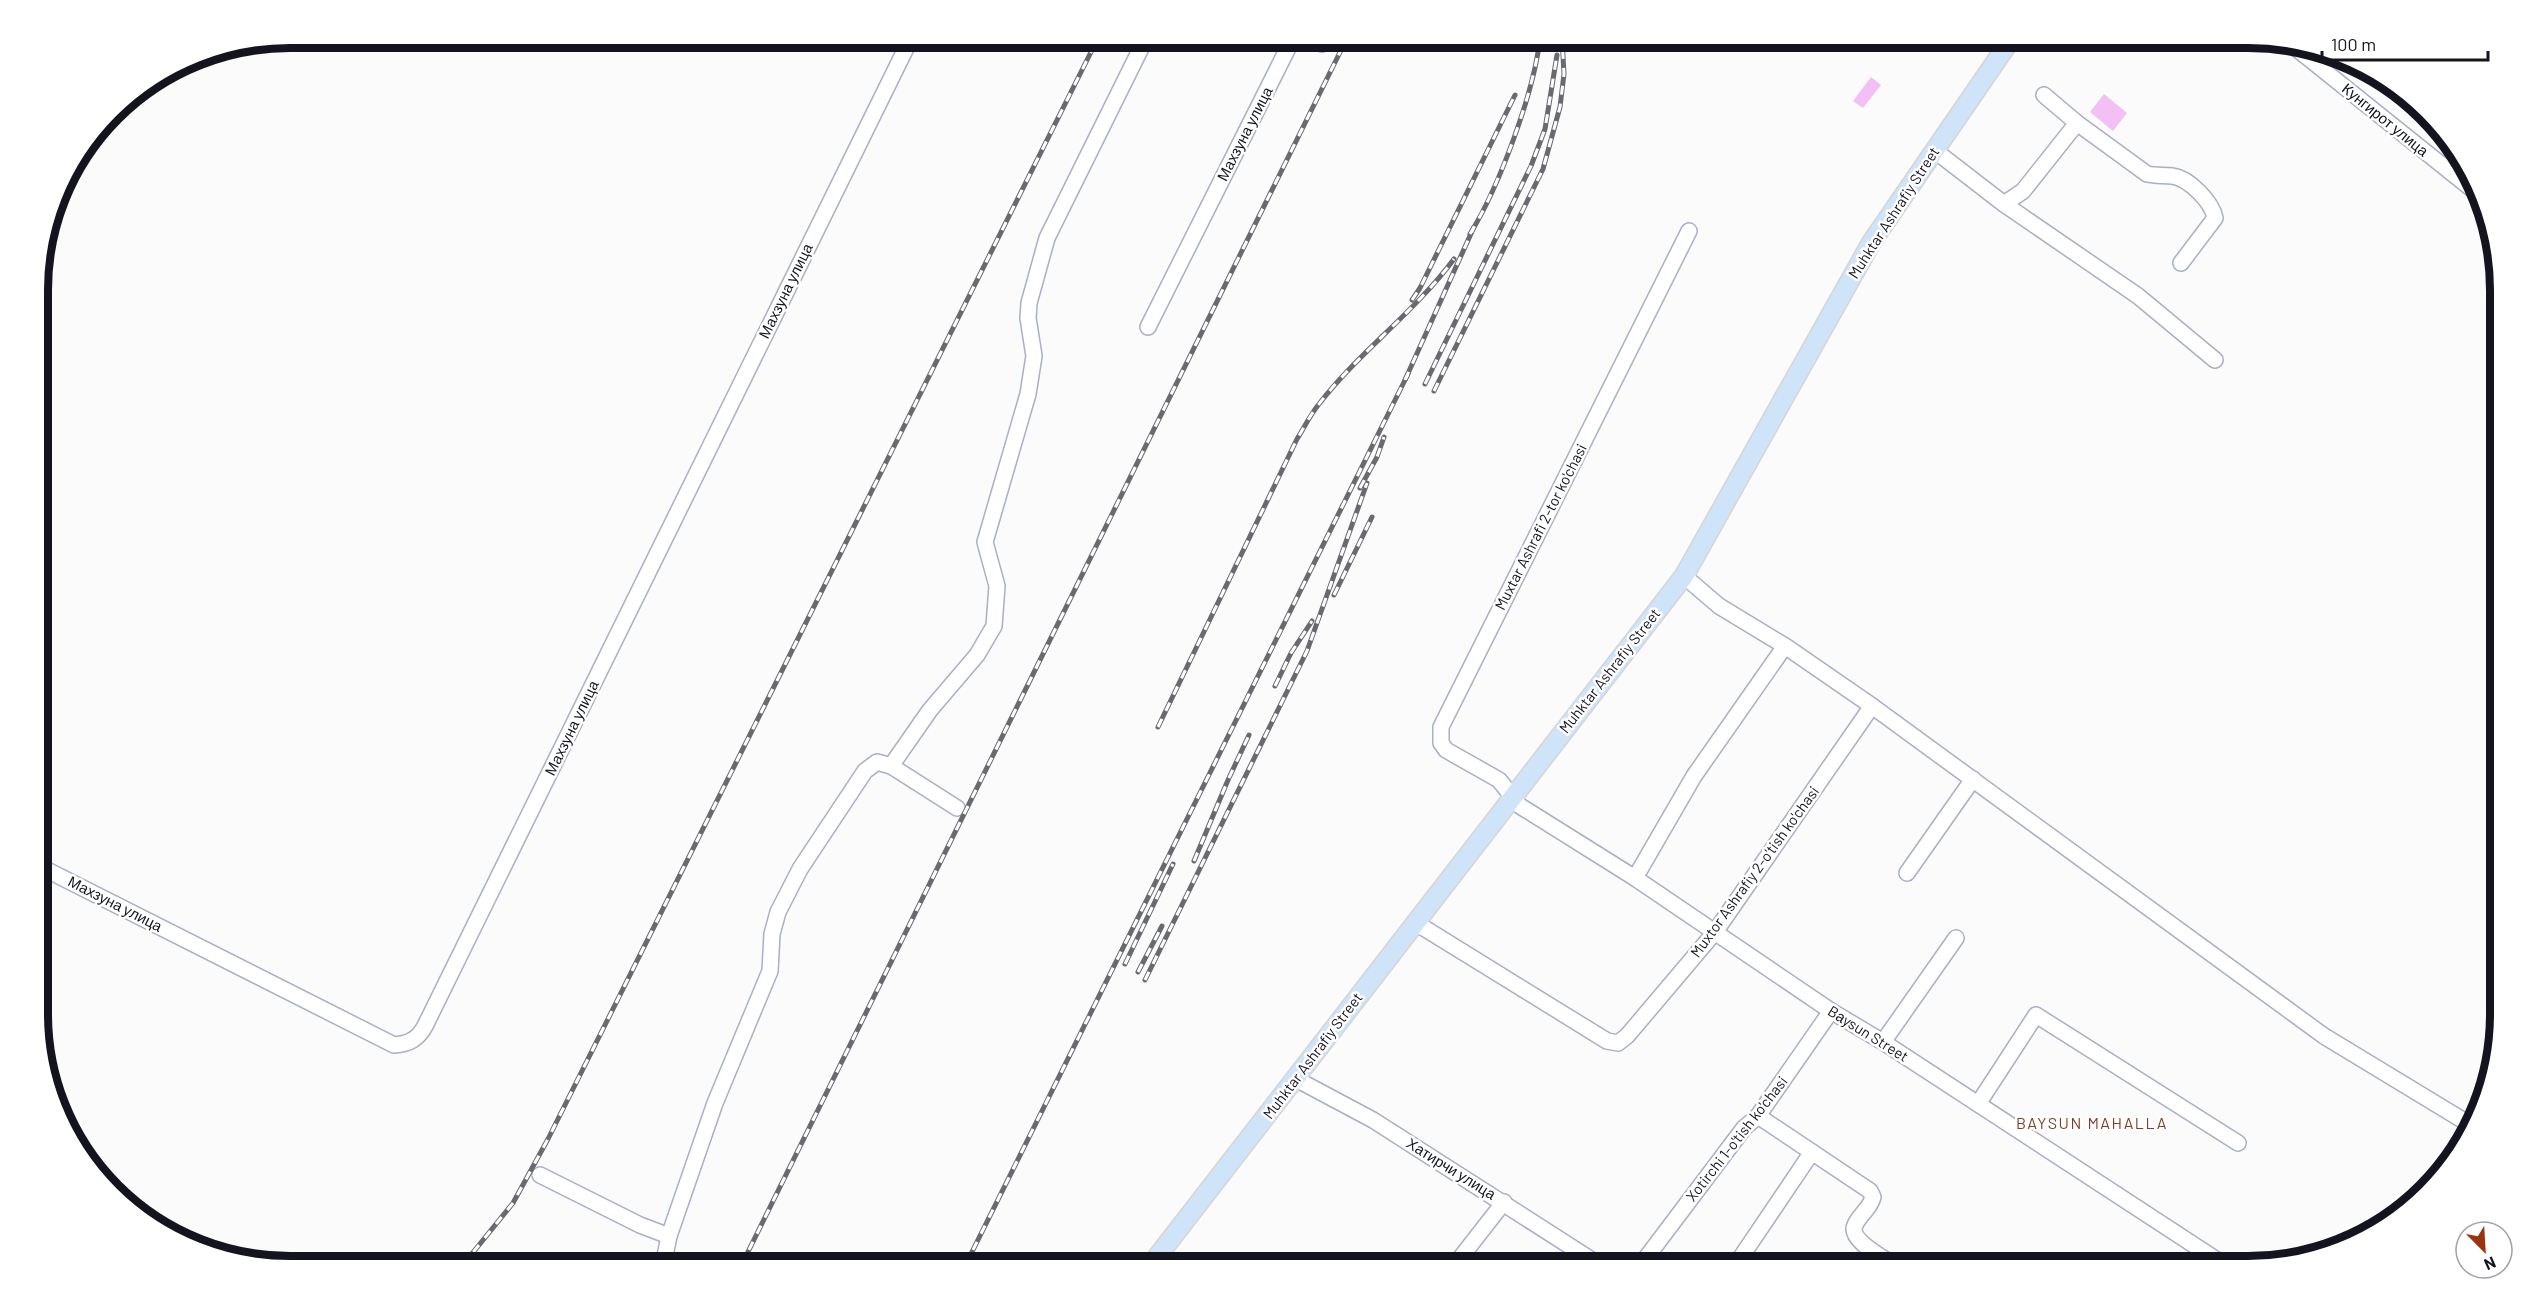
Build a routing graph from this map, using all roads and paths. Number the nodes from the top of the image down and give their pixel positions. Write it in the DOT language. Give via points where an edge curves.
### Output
graph roads {
  1 [pos="906,48"];
  2 [pos="1141,48"];
  3 [pos="1288,48"];
  4 [pos="2005,48"];
  5 [pos="2304,55"];
  6 [pos="2044,95"];
  7 [pos="2077,123"];
  8 [pos="1934,150"];
  9 [pos="2465,184"];
  10 [pos="2004,204"];
  11 [pos="1689,231"];
  12 [pos="2181,263"];
  13 [pos="1148,327"];
  14 [pos="2215,360"];
  15 [pos="1684,576"];
  16 [pos="1785,646"];
  17 [pos="1872,706"];
  18 [pos="891,766"];
  19 [pos="1973,779"];
  20 [pos="1512,798"];
  21 [pos="957,808"];
  22 [pos="48,871"];
  23 [pos="1907,873"];
  24 [pos="1635,878"];
  25 [pos="1416,923"];
  26 [pos="1715,932"];
  27 [pos="1956,938"];
  28 [pos="1831,1011"];
  29 [pos="1883,1042"];
  30 [pos="1296,1079"];
  31 [pos="1978,1104"];
  32 [pos="1758,1116"];
  33 [pos="2465,1121"];
  34 [pos="2238,1143"];
  35 [pos="1812,1152"];
  36 [pos="540,1175"];
  37 [pos="1504,1202"];
  38 [pos="669,1236"];
  39 [pos="665,1256"];
  40 [pos="1158,1256"];
  41 [pos="1462,1256"];
  42 [pos="1586,1256"];
  43 [pos="1648,1256"];
  44 [pos="1742,1256"];
  45 [pos="1880,1256"];
  46 [pos="2211,1256"];
  1 -- 22 [label="street, Махзуна улица" via="417,1038 394,1045"];
  2 -- 18 [label="street" via="1047,238 1029,303 1034,356 1028,394 985,542 997,586 994,626 977,655 930,710"];
  3 -- 13 [label="street, Махзуна улица"];
  4 -- 8 [label="main road, Muhktar Ashrafiy Street"];
  5 -- 9 [label="street, Кунгирот улица"];
  6 -- 7 [label="street"];
  7 -- 10 [label="street" via="2023,191"];
  7 -- 12 [label="street" via="2147,174 2173,176 2193,187 2213,208 2215,218"];
  8 -- 10 [label="street"];
  8 -- 15 [label="main road, Muhktar Ashrafiy Street" via="1871,243"];
  10 -- 14 [label="street" via="2138,297"];
  11 -- 20 [label="street, Muxtar Ashrafi 2-tor ko'chasi" via="1441,727 1441,743 1446,750 1498,780"];
  15 -- 16 [label="street" via="1719,606"];
  15 -- 20 [label="main road, Muhktar Ashrafiy Street"];
  16 -- 17 [label="street"];
  16 -- 24 [label="street" via="1694,776"];
  17 -- 19 [label="street"];
  17 -- 26 [label="street, Muxtor Ashrafiy 2-o'tish ko'chasi"];
  18 -- 21 [label="street"];
  18 -- 38 [label="street" via="877,762 865,771 785,896 772,934 770,971 715,1103"];
  19 -- 23 [label="street"];
  19 -- 33 [label="street" via="2324,1036"];
  20 -- 24 [label="street, Bаysun Street"];
  20 -- 25 [label="main road, Muhktar Ashrafiy Street"];
  24 -- 26 [label="street, Bаysun Street"];
  25 -- 26 [label="street, Muxtor Ashrafiy 2-o'tish ko'chasi" via="1607,1041 1618,1043"];
  25 -- 30 [label="main road, Muhktar Ashrafiy Street"];
  26 -- 28 [label="street, Bаysun Street"];
  27 -- 29 [label="street"];
  28 -- 29 [label="street, Bаysun Street"];
  28 -- 32 [label="street, Xotirchi 1-o'tish ko'chasi"];
  29 -- 31 [label="street, Bаysun Street"];
  30 -- 37 [label="street, Хатирчи улица" via="1373,1120"];
  30 -- 40 [label="main road, Muhktar Ashrafiy Street"];
  31 -- 34 [label="street" via="2036,1015"];
  31 -- 46 [label="street, Bаysun Street"];
  32 -- 35 [label="street"];
  32 -- 43 [label="street, Xotirchi 1-o'tish ko'chasi" via="1744,1128"];
  35 -- 44 [label="street"];
  35 -- 45 [label="street" via="1870,1191 1871,1205 1854,1232 1857,1240"];
  36 -- 38 [label="street"];
  37 -- 41 [label="street"];
  37 -- 42 [label="street, Хатирчи улица"];
  38 -- 39 [label="street"];
}
